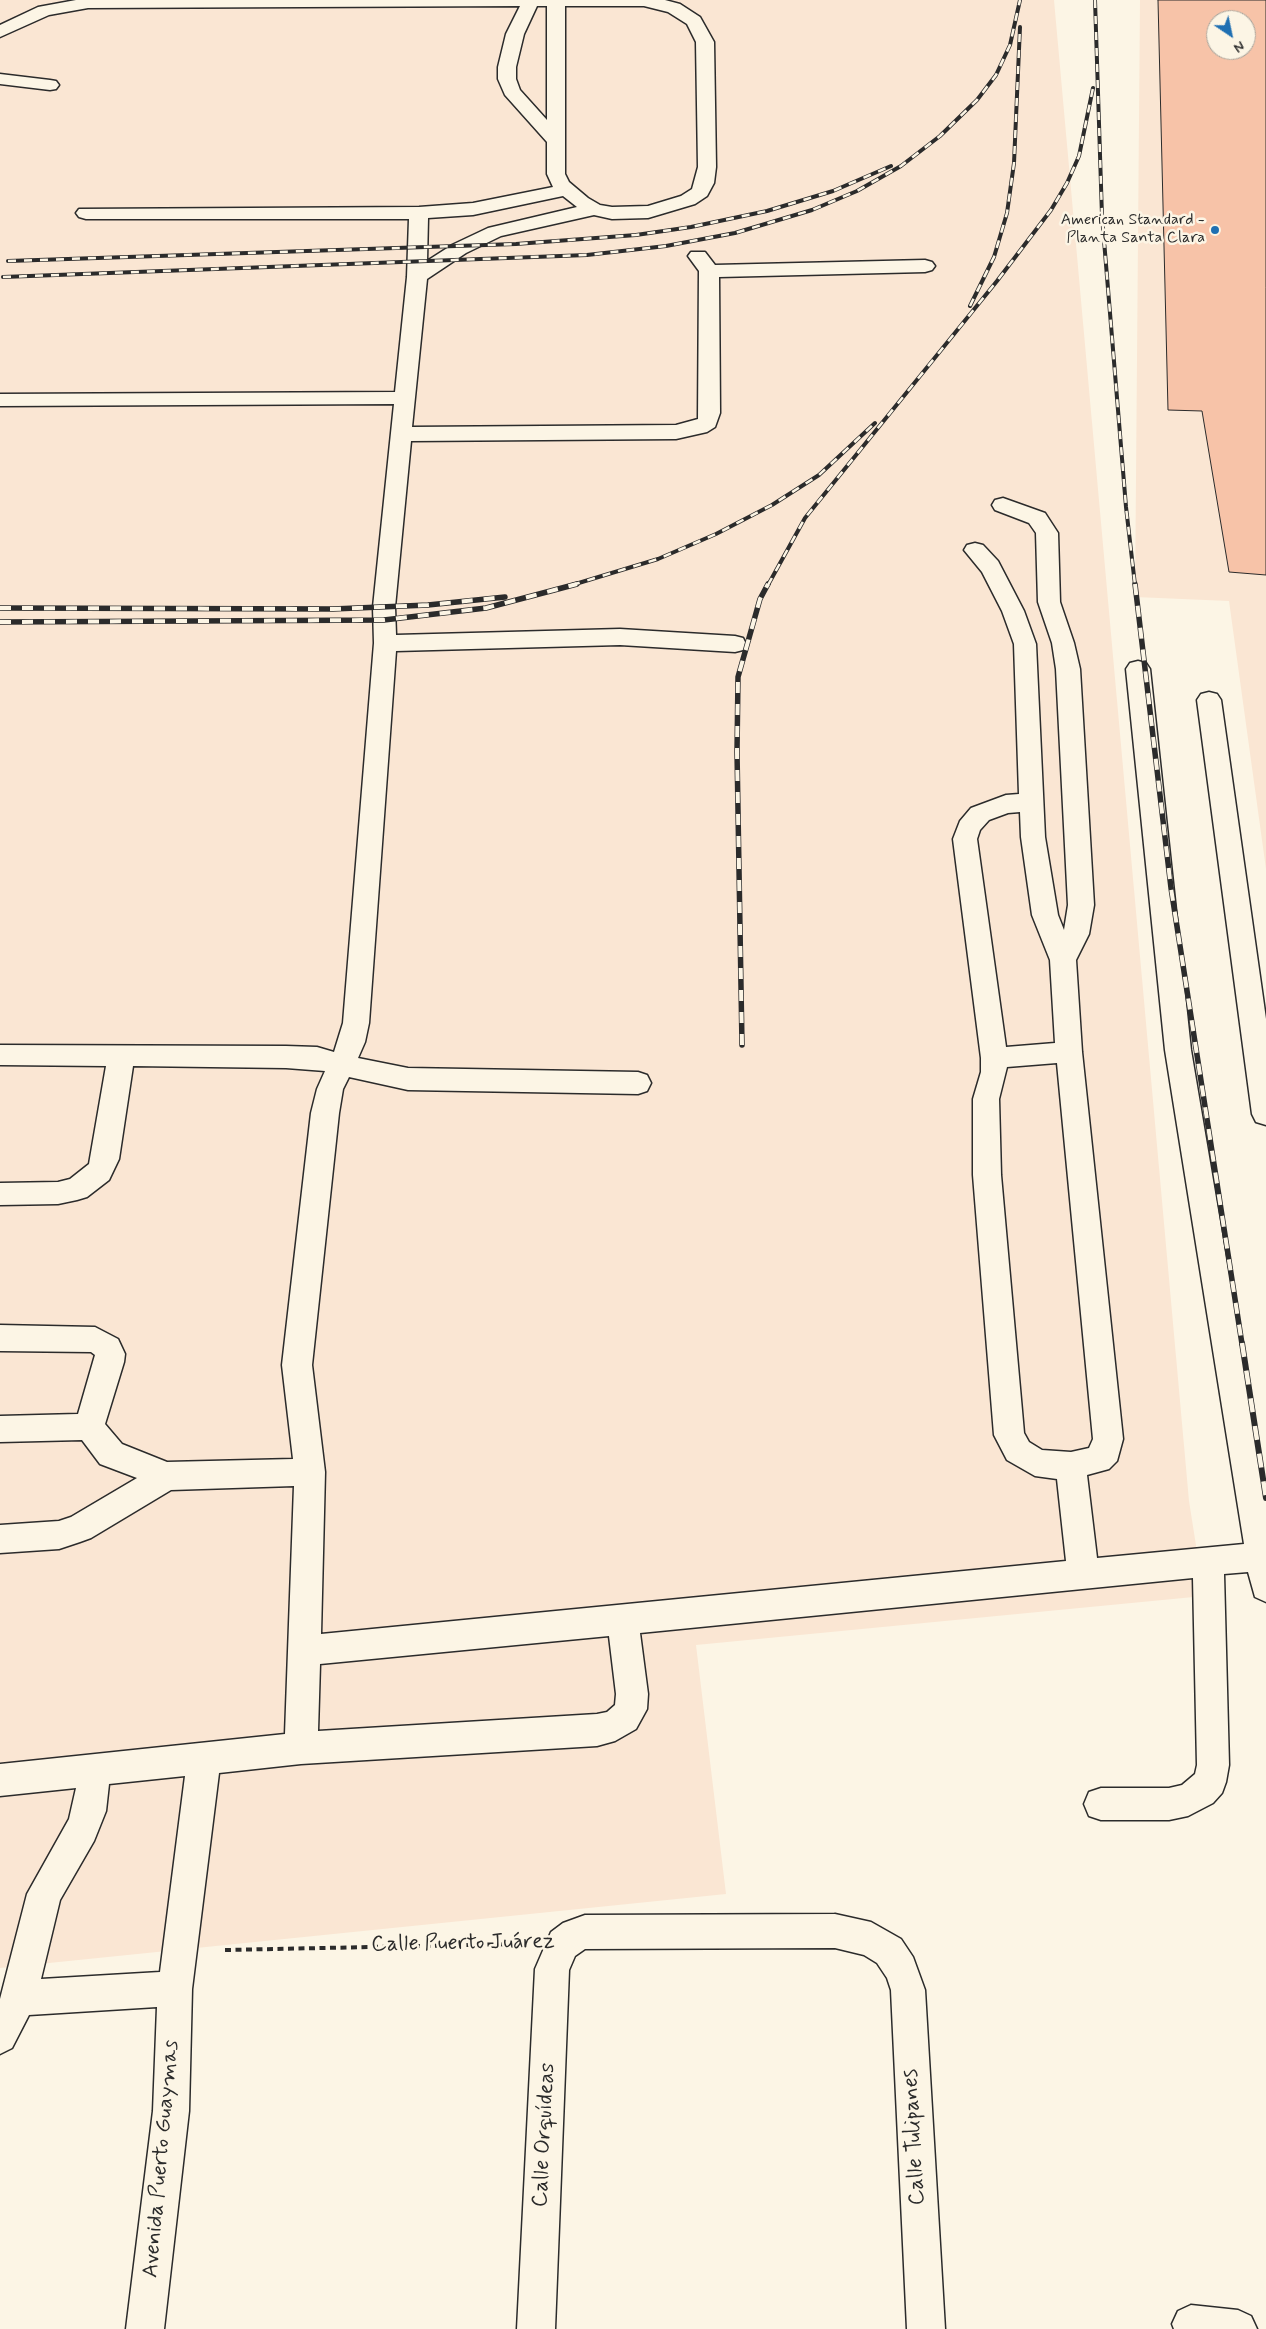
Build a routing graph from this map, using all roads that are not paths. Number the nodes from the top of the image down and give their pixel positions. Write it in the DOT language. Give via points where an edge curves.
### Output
graph roads {
  1 [pos="532,1"];
  2 [pos="556,1"];
  3 [pos="0,32"];
  4 [pos="0,79"];
  5 [pos="50,84"];
  6 [pos="556,141"];
  7 [pos="565,190"];
  8 [pos="594,209"];
  9 [pos="86,213"];
  10 [pos="419,213"];
  11 [pos="925,266"];
  12 [pos="417,277"];
  13 [pos="405,398"];
  14 [pos="0,400"];
  15 [pos="401,434"];
  16 [pos="1003,505"];
  17 [pos="975,550"];
  18 [pos="1055,624"];
  19 [pos="1022,634"];
  20 [pos="385,643"];
  21 [pos="736,644"];
  22 [pos="1138,669"];
  23 [pos="1209,700"];
  24 [pos="1030,802"];
  25 [pos="1063,960"];
  26 [pos="1069,1052"];
  27 [pos="121,1055"];
  28 [pos="0,1056"];
  29 [pos="994,1058"];
  30 [pos="342,1064"];
  31 [pos="638,1083"];
  32 [pos="1266,1114"];
  33 [pos="0,1194"];
  34 [pos="0,1338"];
  35 [pos="89,1427"];
  36 [pos="0,1429"];
  37 [pos="1071,1466"];
  38 [pos="310,1472"];
  39 [pos="167,1476"];
  40 [pos="0,1539"];
  41 [pos="1264,1556"];
  42 [pos="1208,1561"];
  43 [pos="1083,1575"];
  44 [pos="1266,1588"];
  45 [pos="623,1620"];
  46 [pos="304,1651"];
  47 [pos="301,1748"];
  48 [pos="204,1758"];
  49 [pos="95,1770"];
  50 [pos="0,1780"];
  51 [pos="1102,1804"];
  52 [pos="563,1944"];
  53 [pos="888,1950"];
  54 [pos="175,1989"];
  55 [pos="19,1998"];
  56 [pos="0,2036"];
  57 [pos="1191,2324"];
  58 [pos="145,2329"];
  59 [pos="536,2329"];
  60 [pos="926,2329"];
  61 [pos="1238,2329"];
  1 -- 2 [label="street"];
  1 -- 3 [label="street" via="88,3 44,11"];
  1 -- 6 [label="street" via="515,34 507,79 511,91"];
  2 -- 6 [label="street"];
  2 -- 8 [label="street" via="644,1 660,4 674,8 694,21 705,42 707,167 700,192 688,200 648,212 612,213"];
  4 -- 5 [label="street"];
  6 -- 7 [label="street" via="556,174"];
  7 -- 8 [label="street"];
  7 -- 10 [label="street" via="473,209"];
  8 -- 12 [label="street" via="495,232 459,249"];
  9 -- 10 [label="street"];
  10 -- 12 [label="street"];
  11 -- 15 [label="street" via="704,264 710,413 708,422 700,427 676,432"];
  12 -- 13 [label="street"];
  13 -- 14 [label="street"];
  13 -- 15 [label="street"];
  15 -- 20 [label="street" via="384,607"];
  16 -- 18 [label="street" via="1037,518 1047,533 1049,602"];
  17 -- 19 [label="street" via="987,561"];
  18 -- 19 [label="street"];
  18 -- 25 [label="street" via="1064,643 1068,669 1081,905 1076,934"];
  19 -- 24 [label="street" via="1027,650"];
  20 -- 21 [label="street" via="620,637"];
  20 -- 30 [label="street" via="356,1024"];
  22 -- 41 [label="street" via="1178,1050"];
  23 -- 32 [label="street"];
  24 -- 25 [label="street" via="1040,894"];
  24 -- 29 [label="street" via="1006,804 980,814 969,827 965,839"];
  25 -- 26 [label="street"];
  26 -- 29 [label="street"];
  26 -- 37 [label="street" via="1108,1439 1106,1452 1098,1459"];
  27 -- 28 [label="street"];
  27 -- 30 [label="street" via="317,1058"];
  27 -- 33 [label="street" via="105,1159 100,1172 77,1189 58,1193"];
  29 -- 37 [label="street" via="994,1072 986,1099 987,1175 1009,1435 1018,1451 1035,1462"];
  30 -- 31 [label="street" via="408,1079"];
  30 -- 38 [label="street" via="330,1090 325,1114 297,1365"];
  34 -- 35 [label="street" via="95,1340 108,1348 109,1362"];
  35 -- 36 [label="street"];
  35 -- 39 [label="street" via="111,1454"];
  37 -- 43 [label="street"];
  38 -- 39 [label="street"];
  38 -- 46 [label="street"];
  39 -- 40 [label="street" via="80,1528 59,1535"];
  41 -- 42 [label="street"];
  41 -- 44 [label="street"];
  42 -- 43 [label="street"];
  42 -- 51 [label="street" via="1213,1765 1210,1782 1188,1800 1169,1804"];
  43 -- 45 [label="street"];
  45 -- 46 [label="street"];
  45 -- 47 [label="street" via="632,1694 630,1709 625,1718 615,1725 596,1730"];
  46 -- 47 [label="street"];
  47 -- 48 [label="street"];
  48 -- 49 [label="street"];
  48 -- 54 [label="street, Avenida Puerto Guaymas"];
  49 -- 50 [label="street"];
  49 -- 55 [label="street" via="89,1811 82,1829 44,1894"];
  52 -- 53 [label="street, Calle Puerto Juárez" via="585,1932 835,1931 872,1938"];
  52 -- 59 [label="street, Calle Orquídeas" via="552,1969"];
  53 -- 60 [label="street, Calle Tulipanes" via="901,1969 908,1990"];
  54 -- 55 [label="street"];
  54 -- 58 [label="street, Avenida Puerto Guaymas" via="171,2111"];
  55 -- 56 [label="street"];
  57 -- 61 [label="street"];
}
